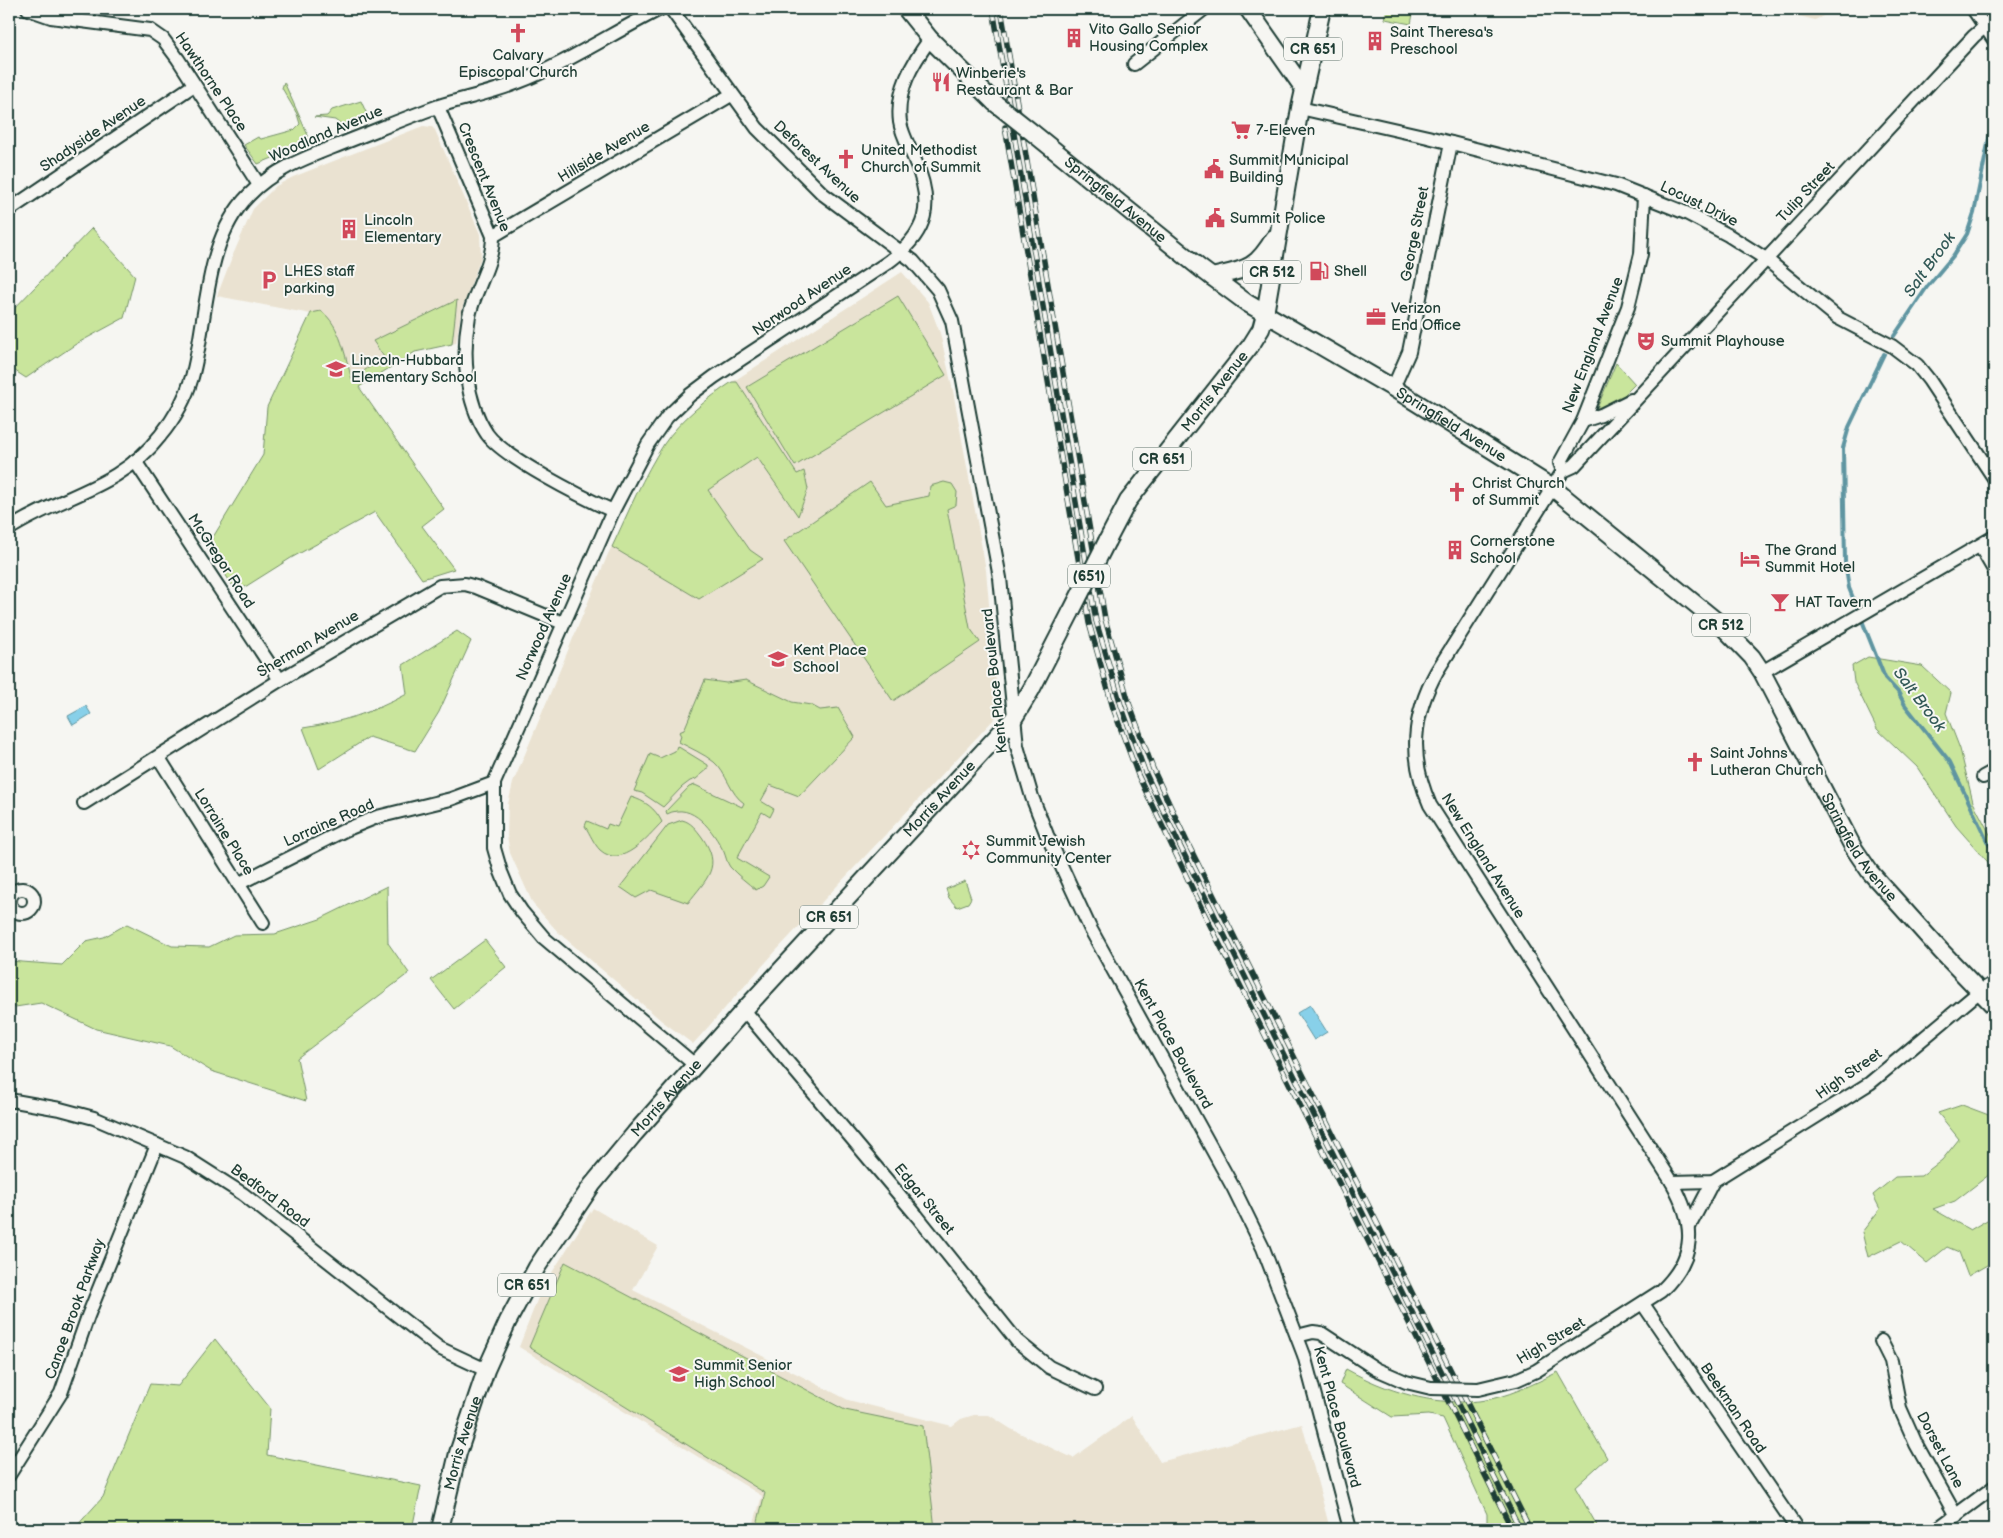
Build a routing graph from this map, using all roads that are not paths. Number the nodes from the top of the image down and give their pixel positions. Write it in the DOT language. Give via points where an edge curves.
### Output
graph roads {
  1 [pos="28,9"];
  2 [pos="660,9"];
  3 [pos="671,9"];
  4 [pos="906,9"];
  5 [pos="1204,9"];
  6 [pos="1248,9"];
  7 [pos="1322,9"];
  8 [pos="1973,9"];
  9 [pos="1989,22"];
  10 [pos="930,39"];
  11 [pos="1994,40"];
  12 [pos="1134,64"];
  13 [pos="194,85"];
  14 [pos="1304,89"];
  15 [pos="731,95"];
  16 [pos="438,107"];
  17 [pos="1300,108"];
  18 [pos="1451,143"];
  19 [pos="259,185"];
  20 [pos="1644,196"];
  21 [pos="9,210"];
  22 [pos="1279,230"];
  23 [pos="493,236"];
  24 [pos="903,251"];
  25 [pos="1766,259"];
  26 [pos="1212,277"];
  27 [pos="1265,314"];
  28 [pos="1393,388"];
  29 [pos="1644,392"];
  30 [pos="1583,421"];
  31 [pos="135,461"];
  32 [pos="1563,471"];
  33 [pos="1994,478"];
  34 [pos="1553,488"];
  35 [pos="613,511"];
  36 [pos="9,529"];
  37 [pos="1994,538"];
  38 [pos="1107,541"];
  39 [pos="1980,546"];
  40 [pos="1994,570"];
  41 [pos="1071,612"];
  42 [pos="563,623"];
  43 [pos="1762,672"];
  44 [pos="280,680"];
  45 [pos="1014,718"];
  46 [pos="158,758"];
  47 [pos="494,783"];
  48 [pos="84,803"];
  49 [pos="238,884"];
  50 [pos="263,923"];
  51 [pos="1994,983"];
  52 [pos="1980,991"];
  53 [pos="1994,1006"];
  54 [pos="744,1010"];
  55 [pos="695,1065"];
  56 [pos="9,1100"];
  57 [pos="157,1145"];
  58 [pos="1713,1181"];
  59 [pos="1672,1182"];
  60 [pos="1682,1201"];
  61 [pos="1690,1225"];
  62 [pos="1643,1304"];
  63 [pos="1297,1336"];
  64 [pos="1881,1341"];
  65 [pos="486,1370"];
  66 [pos="1095,1388"];
  67 [pos="9,1476"];
  68 [pos="1994,1487"];
  69 [pos="1956,1516"];
  70 [pos="440,1529"];
  71 [pos="1350,1529"];
  72 [pos="1797,1529"];
  73 [pos="1937,1529"];
  1 -- 13 [label="street, Hawthorne Place" via="51,17 150,30 163,39"];
  2 -- 16 [label="street, Woodland Avenue" via="540,73"];
  3 -- 15 [label="street, Deforest Avenue"];
  4 -- 10 [label="main road, Springfield Avenue"];
  5 -- 12 [label="street"];
  6 -- 14 [label="main road"];
  7 -- 14 [label="main road, Morris Avenue / CR 651"];
  8 -- 9 [label="street"];
  9 -- 11 [label="street"];
  9 -- 25 [label="street, Tulip Street"];
  10 -- 24 [label="street" via="909,72 901,97 900,122 920,175 926,206 913,241"];
  10 -- 26 [label="main road, Springfield Avenue, bridge" via="994,103"];
  13 -- 19 [label="street, Hawthorne Place"];
  13 -- 21 [label="street, Shadyside Avenue"];
  14 -- 17 [label="main road, Morris Avenue / CR 512"];
  15 -- 23 [label="street, Hillside Avenue"];
  15 -- 24 [label="street, Deforest Avenue" via="782,156 823,194"];
  16 -- 19 [label="street, Woodland Avenue" via="300,160 277,171"];
  16 -- 23 [label="street, Crescent Avenue"];
  17 -- 18 [label="street, Locust Drive"];
  17 -- 22 [label="main road, Morris Avenue / CR 512"];
  18 -- 20 [label="street, Locust Drive"];
  18 -- 28 [label="street, George Street" via="1409,352"];
  19 -- 31 [label="street, Woodland Avenue" via="236,212 216,257 207,289 192,378 177,412 160,438"];
  20 -- 25 [label="street, Locust Drive" via="1686,213"];
  20 -- 30 [label="street, New England Avenue" via="1641,254 1634,288"];
  22 -- 26 [label="main road" via="1259,261 1237,272"];
  22 -- 27 [label="main road, Morris Avenue / CR 512"];
  23 -- 35 [label="street, Crescent Avenue" via="493,250 470,312 465,337 470,390 482,425 495,443 516,458"];
  24 -- 35 [label="street, Norwood Avenue" via="690,395 667,417 648,444"];
  24 -- 45 [label="street, Kent Place Boulevard" via="933,283 952,321 1000,578"];
  25 -- 29 [label="street, Tulip Street"];
  25 -- 33 [label="street, Locust Drive" via="1838,318 1892,346 1917,365"];
  26 -- 27 [label="main road, Springfield Avenue"];
  27 -- 28 [label="main road, Springfield Avenue / CR 512"];
  27 -- 38 [label="main road, Morris Avenue / CR 651" via="1261,329 1251,345 1128,501"];
  28 -- 34 [label="main road, Springfield Avenue / CR 512"];
  29 -- 30 [label="street, Tulip Street" via="1617,408"];
  29 -- 32 [label="street, Tulip Street" via="1574,466"];
  30 -- 32 [label="street, New England Avenue" via="1560,463"];
  31 -- 36 [label="street, Woodland Avenue" via="106,483 30,516"];
  31 -- 44 [label="street, McGregor Road"];
  32 -- 34 [label="street, Tulip Street"];
  34 -- 43 [label="main road, Springfield Avenue / CR 512" via="1720,624"];
  34 -- 59 [label="street, New England Avenue" via="1429,686 1418,718 1419,776 1435,813"];
  35 -- 42 [label="street, Norwood Avenue"];
  37 -- 39 [label="street"];
  38 -- 41 [label="main road, Morris Avenue / (651), bridge"];
  39 -- 40 [label="street"];
  39 -- 43 [label="street"];
  41 -- 45 [label="main road, Morris Avenue / CR 651" via="1032,690"];
  42 -- 44 [label="street, Sherman Avenue" via="476,587 453,584 426,592"];
  42 -- 47 [label="street, Norwood Avenue"];
  43 -- 52 [label="main road, Springfield Avenue / CR 512" via="1852,847 1870,872"];
  44 -- 46 [label="street, Sherman Avenue"];
  45 -- 54 [label="main road, Morris Avenue / CR 651"];
  45 -- 63 [label="street, Kent Place Boulevard" via="1017,746 1032,797 1067,880 1254,1228"];
  46 -- 48 [label="street, Sherman Avenue"];
  46 -- 49 [label="street, Lorraine Place"];
  47 -- 49 [label="street, Lorraine Road" via="451,799 377,817"];
  47 -- 55 [label="street, Norwood Avenue" via="494,848 501,872 522,912 544,938"];
  49 -- 50 [label="street, Lorraine Place"];
  51 -- 52 [label="street, High Street"];
  52 -- 53 [label="main road, Springfield Avenue / CR 512"];
  52 -- 58 [label="street, High Street" via="1870,1083"];
  54 -- 55 [label="main road, Morris Avenue / CR 651"];
  54 -- 66 [label="street, Edgar Street" via="1018,1341 1049,1367"];
  55 -- 65 [label="main road, Morris Avenue / CR 651" via="635,1133 570,1218 537,1267"];
  56 -- 57 [label="street, Bedford Road" via="94,1118"];
  57 -- 65 [label="street, Bedford Road" via="185,1156 243,1194 438,1348"];
  57 -- 67 [label="street, Canoe Brook Parkway" via="88,1316 61,1394"];
  58 -- 59 [label="street"];
  58 -- 61 [label="street, High Street"];
  59 -- 60 [label="street, New England Avenue"];
  60 -- 61 [label="street, High Street"];
  61 -- 62 [label="street, High Street" via="1682,1266 1672,1280"];
  62 -- 63 [label="street, High Street, bridge" via="1531,1373 1500,1385 1478,1389 1431,1388 1406,1382 1376,1369 1322,1333"];
  62 -- 72 [label="street, Beekman Road"];
  63 -- 71 [label="street, Kent Place Boulevard"];
  64 -- 69 [label="street, Dorset Lane" via="1891,1361 1900,1408"];
  65 -- 70 [label="main road, Morris Avenue / CR 651" via="458,1452"];
  68 -- 69 [label="street"];
  69 -- 73 [label="street"];
}
